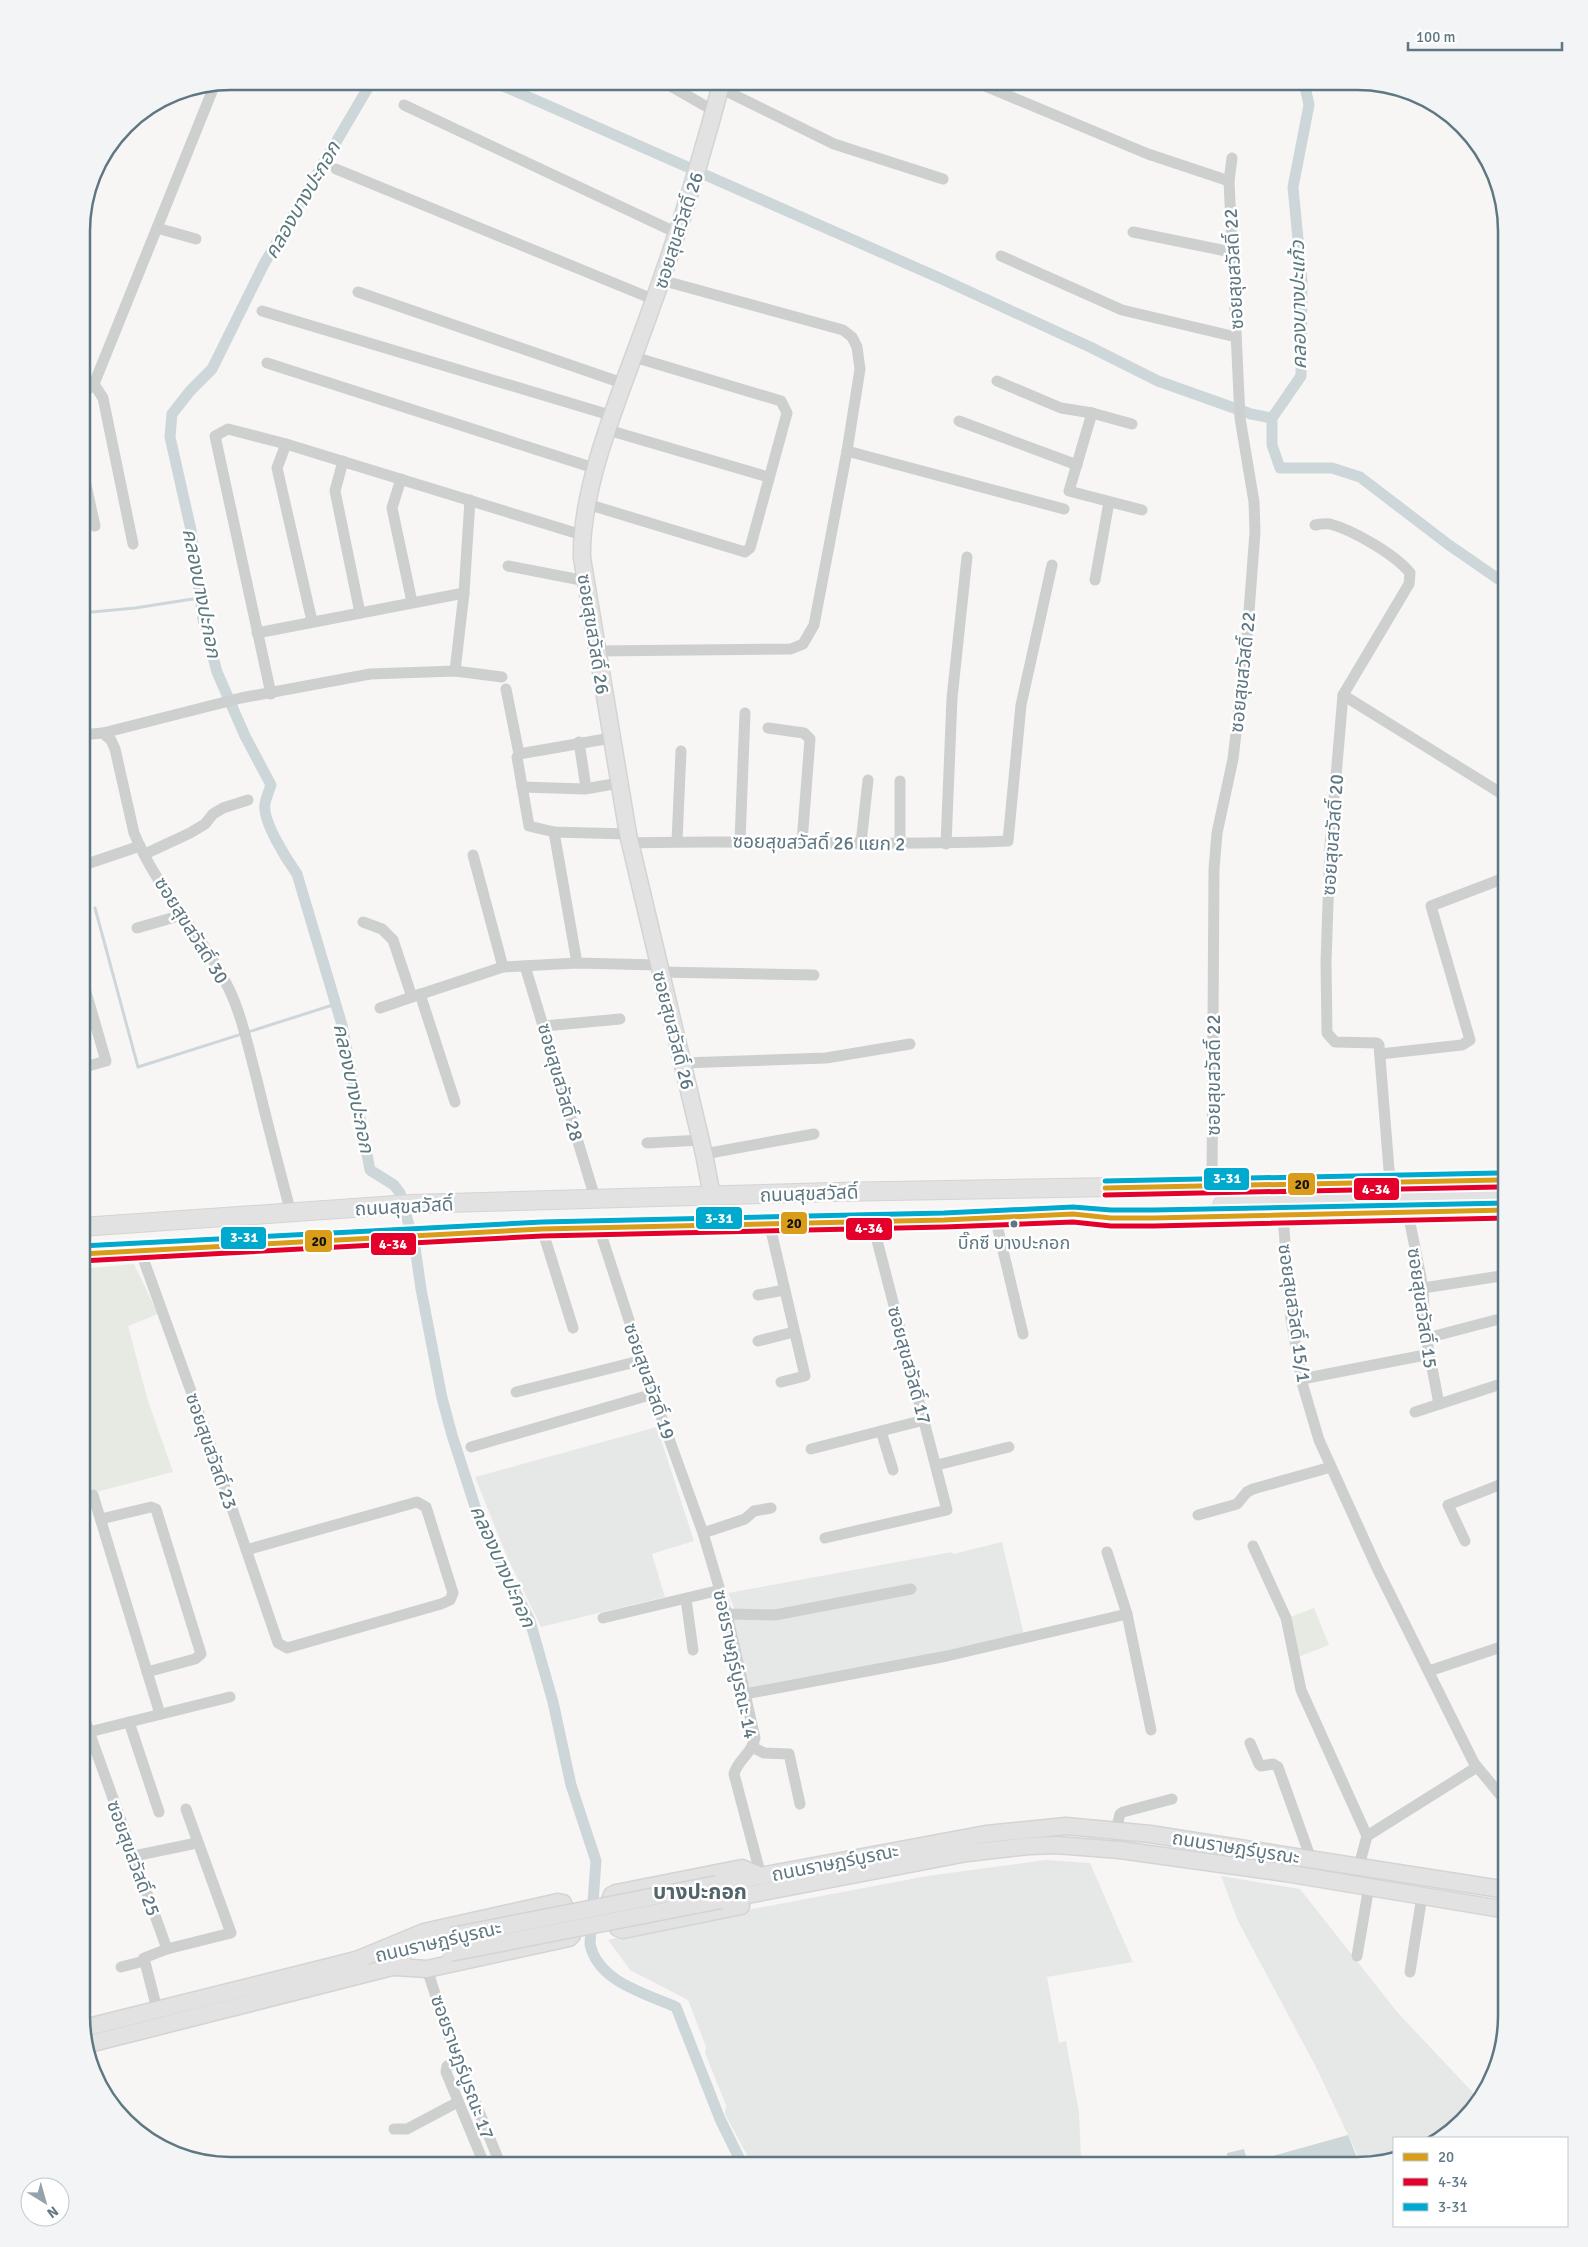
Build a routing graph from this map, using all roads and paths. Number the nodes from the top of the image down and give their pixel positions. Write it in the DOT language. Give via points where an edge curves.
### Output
graph roads {
  1 [pos="678,90"];
  2 [pos="720,90"];
  3 [pos="731,90"];
  4 [pos="995,90"];
  5 [pos="212,91"];
  6 [pos="404,106"];
  7 [pos="714,111"];
  8 [pos="1232,158"];
  9 [pos="336,169"];
  10 [pos="943,179"];
  11 [pos="1229,181"];
  12 [pos="157,228"];
  13 [pos="1133,232"];
  14 [pos="677,233"];
  15 [pos="196,238"];
  16 [pos="1231,252"];
  17 [pos="1001,256"];
  18 [pos="661,280"];
  19 [pos="358,292"];
  20 [pos="655,300"];
  21 [pos="262,311"];
  22 [pos="1236,337"];
  23 [pos="634,357"];
  24 [pos="267,363"];
  25 [pos="997,381"];
  26 [pos="94,384"];
  27 [pos="625,384"];
  28 [pos="90,387"];
  29 [pos="1092,413"];
  30 [pos="959,421"];
  31 [pos="611,423"];
  32 [pos="1132,424"];
  33 [pos="286,444"];
  34 [pos="847,451"];
  35 [pos="343,461"];
  36 [pos="1076,466"];
  37 [pos="597,469"];
  38 [pos="768,477"];
  39 [pos="401,479"];
  40 [pos="470,500"];
  41 [pos="1109,502"];
  42 [pos="90,503"];
  43 [pos="587,504"];
  44 [pos="1064,508"];
  45 [pos="1142,510"];
  46 [pos="1314,525"];
  47 [pos="95,526"];
  48 [pos="582,535"];
  49 [pos="133,544"];
  50 [pos="967,557"];
  51 [pos="1052,565"];
  52 [pos="508,566"];
  53 [pos="1095,580"];
  54 [pos="586,581"];
  55 [pos="464,594"];
  56 [pos="412,602"];
  57 [pos="360,613"];
  58 [pos="312,621"];
  59 [pos="257,633"];
  60 [pos="597,651"];
  61 [pos="455,671"];
  62 [pos="502,677"];
  63 [pos="506,689"];
  64 [pos="271,694"];
  65 [pos="1343,695"];
  66 [pos="745,713"];
  67 [pos="768,728"];
  68 [pos="103,733"];
  69 [pos="90,734"];
  70 [pos="611,738"];
  71 [pos="579,742"];
  72 [pos="681,752"];
  73 [pos="519,754"];
  74 [pos="868,780"];
  75 [pos="900,781"];
  76 [pos="619,783"];
  77 [pos="522,787"];
  78 [pos="586,788"];
  79 [pos="1498,791"];
  80 [pos="248,800"];
  81 [pos="554,832"];
  82 [pos="629,838"];
  83 [pos="677,841"];
  84 [pos="740,841"];
  85 [pos="802,842"];
  86 [pos="861,843"];
  87 [pos="900,843"];
  88 [pos="946,844"];
  89 [pos="142,850"];
  90 [pos="473,855"];
  91 [pos="90,864"];
  92 [pos="1498,880"];
  93 [pos="182,915"];
  94 [pos="363,922"];
  95 [pos="137,928"];
  96 [pos="577,963"];
  97 [pos="525,966"];
  98 [pos="503,967"];
  99 [pos="659,968"];
  100 [pos="814,975"];
  101 [pos="416,996"];
  102 [pos="90,1006"];
  103 [pos="380,1008"];
  104 [pos="620,1018"];
  105 [pos="544,1026"];
  106 [pos="910,1044"];
  107 [pos="1380,1054"];
  108 [pos="682,1063"];
  109 [pos="90,1065"];
  110 [pos="455,1102"];
  111 [pos="814,1134"];
  112 [pos="647,1143"];
  113 [pos="702,1146"];
  114 [pos="1498,1180"];
  115 [pos="1390,1182"];
  116 [pos="1212,1186"];
  117 [pos="712,1196"];
  118 [pos="1498,1196"];
  119 [pos="595,1198"];
  120 [pos="1498,1210"];
  121 [pos="290,1213"];
  122 [pos="1408,1213"];
  123 [pos="1084,1214"];
  124 [pos="1283,1216"];
  125 [pos="995,1218"];
  126 [pos="872,1221"];
  127 [pos="769,1222"];
  128 [pos="90,1226"];
  129 [pos="599,1228"];
  130 [pos="542,1229"];
  131 [pos="140,1250"];
  132 [pos="90,1253"];
  133 [pos="1498,1276"];
  134 [pos="1423,1288"];
  135 [pos="784,1290"];
  136 [pos="758,1295"];
  137 [pos="1498,1319"];
  138 [pos="573,1328"];
  139 [pos="794,1332"];
  140 [pos="1023,1334"];
  141 [pos="1427,1338"];
  142 [pos="758,1341"];
  143 [pos="1430,1354"];
  144 [pos="642,1360"];
  145 [pos="1302,1379"];
  146 [pos="781,1382"];
  147 [pos="1498,1385"];
  148 [pos="516,1392"];
  149 [pos="653,1394"];
  150 [pos="1439,1404"];
  151 [pos="1415,1412"];
  152 [pos="924,1420"];
  153 [pos="881,1431"];
  154 [pos="471,1447"];
  155 [pos="1009,1447"];
  156 [pos="811,1449"];
  157 [pos="936,1465"];
  158 [pos="1331,1467"];
  159 [pos="893,1470"];
  160 [pos="1498,1486"];
  161 [pos="93,1495"];
  162 [pos="771,1508"];
  163 [pos="1198,1515"];
  164 [pos="100,1519"];
  165 [pos="703,1533"];
  166 [pos="825,1538"];
  167 [pos="1465,1542"];
  168 [pos="1253,1546"];
  169 [pos="246,1550"];
  170 [pos="1107,1552"];
  171 [pos="911,1589"];
  172 [pos="720,1590"];
  173 [pos="686,1599"];
  174 [pos="727,1614"];
  175 [pos="1127,1614"];
  176 [pos="603,1618"];
  177 [pos="1498,1648"];
  178 [pos="693,1650"];
  179 [pos="1429,1671"];
  180 [pos="147,1672"];
  181 [pos="746,1694"];
  182 [pos="230,1697"];
  183 [pos="160,1714"];
  184 [pos="129,1722"];
  185 [pos="1151,1730"];
  186 [pos="90,1732"];
  187 [pos="90,1735"];
  188 [pos="1250,1743"];
  189 [pos="754,1748"];
  190 [pos="1476,1767"];
  191 [pos="1498,1793"];
  192 [pos="1172,1799"];
  193 [pos="800,1804"];
  194 [pos="186,1809"];
  195 [pos="159,1812"];
  196 [pos="1116,1830"];
  197 [pos="1367,1836"];
  198 [pos="192,1844"];
  199 [pos="134,1856"];
  200 [pos="1311,1859"];
  201 [pos="1359,1866"];
  202 [pos="761,1876"];
  203 [pos="794,1886"];
  204 [pos="1369,1886"];
  205 [pos="1498,1889"];
  206 [pos="719,1892"];
  207 [pos="1422,1896"];
  208 [pos="1498,1909"];
  209 [pos="167,1949"];
  210 [pos="1357,1956"];
  211 [pos="144,1961"];
  212 [pos="354,1961"];
  213 [pos="122,1967"];
  214 [pos="395,1967"];
  215 [pos="427,1969"];
  216 [pos="1410,1972"];
  217 [pos="159,2017"];
  218 [pos="91,2027"];
  219 [pos="93,2043"];
  220 [pos="458,2061"];
  221 [pos="458,2102"];
  222 [pos="394,2129"];
  223 [pos="481,2157"];
  224 [pos="497,2157"];
  1 -- 7 [label="street"];
  2 -- 7 [label="main road, ซอยสุขสวัสดิ์ 26"];
  3 -- 10 [label="street" via="834,144"];
  4 -- 11 [label="street" via="1148,154"];
  5 -- 12 [label="street"];
  6 -- 14 [label="street"];
  7 -- 14 [label="main road, ซอยสุขสวัสดิ์ 26"];
  8 -- 11 [label="street, ซอยสุขสวัสดิ์ 22"];
  9 -- 20 [label="street"];
  11 -- 16 [label="street, ซอยสุขสวัสดิ์ 22"];
  12 -- 15 [label="street"];
  12 -- 26 [label="street"];
  13 -- 16 [label="street"];
  14 -- 18 [label="main road, ซอยสุขสวัสดิ์ 26"];
  16 -- 22 [label="street, ซอยสุขสวัสดิ์ 22"];
  17 -- 22 [label="street" via="1122,310"];
  18 -- 20 [label="main road, ซอยสุขสวัสดิ์ 26"];
  18 -- 34 [label="street" via="843,330 852,338 857,347 860,369"];
  19 -- 27 [label="street"];
  20 -- 23 [label="main road, ซอยสุขสวัสดิ์ 26"];
  21 -- 31 [label="street"];
  22 -- 116 [label="street, ซอยสุขสวัสดิ์ 22" via="1243,443 1254,502 1255,532 1233,759 1217,833"];
  23 -- 27 [label="main road, ซอยสุขสวัสดิ์ 26"];
  23 -- 38 [label="street" via="781,402 787,413"];
  24 -- 37 [label="street"];
  25 -- 29 [label="street" via="1061,408"];
  26 -- 28 [label="street"];
  26 -- 49 [label="street" via="103,398"];
  27 -- 31 [label="main road, ซอยสุขสวัสดิ์ 26"];
  29 -- 32 [label="street"];
  29 -- 36 [label="street"];
  30 -- 36 [label="street"];
  31 -- 37 [label="main road, ซอยสุขสวัสดิ์ 26"];
  31 -- 38 [label="street"];
  33 -- 35 [label="street"];
  33 -- 58 [label="street" via="277,468"];
  33 -- 59 [label="street" via="228,429 215,436"];
  34 -- 44 [label="street"];
  34 -- 60 [label="street" via="814,625 803,644 791,649"];
  35 -- 39 [label="street"];
  35 -- 57 [label="street" via="335,491"];
  36 -- 41 [label="street" via="1069,491"];
  37 -- 43 [label="main road, ซอยสุขสวัสดิ์ 26"];
  38 -- 43 [label="street" via="750,548 745,552"];
  39 -- 40 [label="street"];
  39 -- 56 [label="street" via="392,508"];
  40 -- 48 [label="street"];
  40 -- 55 [label="street"];
  41 -- 45 [label="street"];
  41 -- 53 [label="street"];
  42 -- 47 [label="street"];
  43 -- 48 [label="main road, ซอยสุขสวัสดิ์ 26"];
  46 -- 65 [label="street, ซอยสุขสวัสดิ์ 20" via="1328,523 1354,534 1403,563 1410,573 1409,584"];
  48 -- 54 [label="main road, ซอยสุขสวัสดิ์ 26"];
  50 -- 88 [label="street" via="952,698"];
  51 -- 88 [label="street, ซอยสุขสวัสดิ์ 26 แยก 2" via="1021,705 1008,841"];
  52 -- 54 [label="street"];
  54 -- 60 [label="main road, ซอยสุขสวัสดิ์ 26"];
  55 -- 56 [label="street"];
  55 -- 61 [label="street"];
  56 -- 57 [label="street"];
  57 -- 58 [label="street"];
  58 -- 59 [label="street"];
  59 -- 64 [label="street"];
  60 -- 70 [label="main road, ซอยสุขสวัสดิ์ 26"];
  61 -- 62 [label="street"];
  61 -- 64 [label="street" via="370,674"];
  63 -- 73 [label="street"];
  64 -- 68 [label="street" via="241,698"];
  65 -- 79 [label="street"];
  65 -- 107 [label="street, ซอยสุขสวัสดิ์ 20" via="1330,846 1327,1033 1335,1042 1377,1043"];
  66 -- 84 [label="street"];
  67 -- 85 [label="street" via="804,733 809,737"];
  68 -- 69 [label="street"];
  68 -- 89 [label="street, ซอยสุขสวัสดิ์ 30" via="115,750 134,833"];
  70 -- 71 [label="street"];
  70 -- 76 [label="main road, ซอยสุขสวัสดิ์ 26"];
  71 -- 73 [label="street"];
  71 -- 78 [label="street"];
  72 -- 83 [label="street"];
  73 -- 77 [label="street"];
  74 -- 86 [label="street"];
  75 -- 87 [label="street"];
  76 -- 78 [label="street"];
  76 -- 82 [label="main road, ซอยสุขสวัสดิ์ 26"];
  77 -- 78 [label="street"];
  77 -- 81 [label="street, ซอยสุขสวัสดิ์ 26 แยก 2" via="529,826"];
  80 -- 89 [label="street" via="223,808 190,833"];
  81 -- 82 [label="street, ซอยสุขสวัสดิ์ 26 แยก 2"];
  81 -- 96 [label="street"];
  82 -- 83 [label="street, ซอยสุขสวัสดิ์ 26 แยก 2"];
  82 -- 99 [label="main road, ซอยสุขสวัสดิ์ 26"];
  83 -- 84 [label="street, ซอยสุขสวัสดิ์ 26 แยก 2"];
  84 -- 85 [label="street, ซอยสุขสวัสดิ์ 26 แยก 2"];
  85 -- 86 [label="street, ซอยสุขสวัสดิ์ 26 แยก 2"];
  86 -- 87 [label="street, ซอยสุขสวัสดิ์ 26 แยก 2"];
  87 -- 88 [label="street, ซอยสุขสวัสดิ์ 26 แยก 2"];
  89 -- 91 [label="street"];
  89 -- 93 [label="street, ซอยสุขสวัสดิ์ 30"];
  90 -- 98 [label="street"];
  92 -- 107 [label="street" via="1431,906 1470,1040 1462,1045"];
  93 -- 95 [label="street"];
  93 -- 121 [label="street, ซอยสุขสวัสดิ์ 30" via="215,961 230,991 244,1032"];
  94 -- 101 [label="street" via="382,929 393,940"];
  96 -- 97 [label="street"];
  96 -- 99 [label="street"];
  97 -- 98 [label="street"];
  97 -- 105 [label="street, ซอยสุขสวัสดิ์ 28"];
  98 -- 101 [label="street"];
  99 -- 100 [label="street"];
  99 -- 108 [label="main road, ซอยสุขสวัสดิ์ 26"];
  101 -- 103 [label="street"];
  101 -- 110 [label="street"];
  102 -- 109 [label="street" via="106,1061"];
  104 -- 105 [label="street"];
  105 -- 119 [label="street, ซอยสุขสวัสดิ์ 28"];
  106 -- 108 [label="street" via="826,1058"];
  107 -- 115 [label="street"];
  108 -- 113 [label="main road, ซอยสุขสวัสดิ์ 26"];
  111 -- 113 [label="street"];
  112 -- 113 [label="street"];
  113 -- 117 [label="main road, ซอยสุขสวัสดิ์ 26"];
  114 -- 115 [label="main road, ถนนสุขสวัสดิ์"];
  115 -- 116 [label="main road, ถนนสุขสวัสดิ์"];
  116 -- 117 [label="main road, ถนนสุขสวัสดิ์"];
  117 -- 119 [label="main road, ถนนสุขสวัสดิ์"];
  118 -- 123 [label="main road" via="1218,1205"];
  119 -- 121 [label="main road, ถนนสุขสวัสดิ์" via="410,1204"];
  120 -- 122 [label="main road, ถนนสุขสวัสดิ์"];
  121 -- 128 [label="main road, ถนนสุขสวัสดิ์"];
  122 -- 124 [label="main road, ถนนสุขสวัสดิ์"];
  122 -- 134 [label="street, ซอยสุขสวัสดิ์ 15"];
  123 -- 124 [label="main road, ถนนสุขสวัสดิ์" via="1111,1218"];
  123 -- 125 [label="main road, ถนนสุขสวัสดิ์"];
  124 -- 145 [label="street, ซอยสุขสวัสดิ์ 15/1" via="1292,1319"];
  125 -- 126 [label="main road, ถนนสุขสวัสดิ์"];
  125 -- 140 [label="street"];
  126 -- 127 [label="main road, ถนนสุขสวัสดิ์"];
  126 -- 152 [label="street, ซอยสุขสวัสดิ์ 17"];
  127 -- 129 [label="main road, ถนนสุขสวัสดิ์"];
  127 -- 135 [label="street"];
  129 -- 130 [label="main road, ถนนสุขสวัสดิ์"];
  129 -- 144 [label="street, ซอยสุขสวัสดิ์ 19"];
  130 -- 131 [label="main road, ถนนสุขสวัสดิ์"];
  130 -- 138 [label="street"];
  131 -- 132 [label="main road, ถนนสุขสวัสดิ์"];
  131 -- 169 [label="street, ซอยสุขสวัสดิ์ 23"];
  133 -- 134 [label="street"];
  134 -- 141 [label="street, ซอยสุขสวัสดิ์ 15"];
  135 -- 136 [label="street"];
  135 -- 139 [label="street"];
  137 -- 141 [label="street"];
  139 -- 142 [label="street"];
  139 -- 146 [label="street" via="805,1376"];
  141 -- 143 [label="street, ซอยสุขสวัสดิ์ 15"];
  143 -- 145 [label="street"];
  143 -- 150 [label="street, ซอยสุขสวัสดิ์ 15"];
  144 -- 148 [label="street"];
  144 -- 149 [label="street, ซอยสุขสวัสดิ์ 19"];
  145 -- 158 [label="street, ซอยสุขสวัสดิ์ 15/1" via="1319,1440"];
  147 -- 150 [label="street"];
  149 -- 154 [label="street"];
  149 -- 165 [label="street, ซอยสุขสวัสดิ์ 19"];
  150 -- 151 [label="street"];
  152 -- 153 [label="street"];
  152 -- 157 [label="street, ซอยสุขสวัสดิ์ 17"];
  153 -- 156 [label="street"];
  153 -- 159 [label="street"];
  155 -- 157 [label="street" via="961,1463"];
  157 -- 166 [label="street, ซอยสุขสวัสดิ์ 17" via="947,1510"];
  158 -- 163 [label="street" via="1252,1489 1237,1504"];
  158 -- 179 [label="street, ซอยสุขสวัสดิ์ 15/1"];
  160 -- 167 [label="street" via="1448,1505"];
  161 -- 164 [label="street"];
  162 -- 165 [label="street" via="754,1511 746,1519"];
  164 -- 180 [label="street"];
  164 -- 180 [label="street" via="151,1507 156,1509 176,1569 201,1654 195,1659"];
  165 -- 172 [label="street, ซอยราษฎร์บูรณะ 14"];
  168 -- 197 [label="street" via="1286,1618 1301,1690"];
  169 -- 169 [label="street, ซอยสุขสวัสดิ์ 23" via="417,1502 426,1507 454,1593 450,1600 287,1648 278,1644"];
  170 -- 175 [label="street"];
  171 -- 174 [label="street" via="775,1615"];
  172 -- 173 [label="street"];
  172 -- 174 [label="street, ซอยราษฎร์บูรณะ 14"];
  173 -- 176 [label="street"];
  173 -- 178 [label="street"];
  174 -- 181 [label="street, ซอยราษฎร์บูรณะ 14"];
  175 -- 181 [label="street" via="947,1656"];
  175 -- 185 [label="street"];
  177 -- 179 [label="street"];
  179 -- 190 [label="street, ซอยสุขสวัสดิ์ 15/1"];
  180 -- 183 [label="street"];
  181 -- 189 [label="street, ซอยราษฎร์บูรณะ 14"];
  182 -- 183 [label="street"];
  183 -- 184 [label="street"];
  184 -- 186 [label="street"];
  184 -- 195 [label="street"];
  187 -- 199 [label="street, ซอยสุขสวัสดิ์ 25"];
  188 -- 200 [label="street" via="1259,1764 1278,1767"];
  189 -- 193 [label="street" via="764,1753 789,1754"];
  189 -- 202 [label="street, ซอยราษฎร์บูรณะ 14" via="735,1767 734,1774"];
  190 -- 191 [label="street, ซอยสุขสวัสดิ์ 15/1"];
  190 -- 197 [label="street"];
  192 -- 196 [label="street" via="1123,1812"];
  194 -- 209 [label="street" via="231,1933"];
  196 -- 200 [label="main road, ถนนราษฎร์บูรณะ"];
  196 -- 202 [label="main road, ถนนราษฎร์บูรณะ" via="1066,1826 1005,1831"];
  197 -- 201 [label="street"];
  198 -- 199 [label="street"];
  199 -- 209 [label="street, ซอยสุขสวัสดิ์ 25"];
  200 -- 201 [label="main road, ถนนราษฎร์บูรณะ"];
  201 -- 205 [label="main road, ถนนราษฎร์บูรณะ"];
  202 -- 203 [label="main road" via="742,1868 616,1893 610,1900 618,1928 624,1930 735,1909"];
  202 -- 206 [label="main road, ถนนราษฎร์บูรณะ"];
  203 -- 204 [label="main road, ถนนราษฎร์บูรณะ" via="967,1853 1056,1845 1120,1850"];
  203 -- 206 [label="main road, ถนนราษฎร์บูรณะ"];
  204 -- 207 [label="main road, ถนนราษฎร์บูรณะ"];
  204 -- 210 [label="street"];
  206 -- 212 [label="main road, ถนนราษฎร์บูรณะ, bridge" via="452,1936"];
  206 -- 214 [label="main road, ถนนราษฎร์บูรณะ, bridge"];
  207 -- 208 [label="main road, ถนนราษฎร์บูรณะ"];
  207 -- 216 [label="street"];
  209 -- 211 [label="street" via="147,1956"];
  211 -- 213 [label="street"];
  211 -- 217 [label="street"];
  212 -- 215 [label="main road" via="424,1932 562,1903 572,1935 569,1938"];
  212 -- 217 [label="main road, ถนนราษฎร์บูรณะ"];
  214 -- 215 [label="main road"];
  214 -- 217 [label="main road, ถนนราษฎร์บูรณะ"];
  215 -- 220 [label="street, ซอยราษฎร์บูรณะ 17"];
  217 -- 218 [label="main road, ถนนราษฎร์บูรณะ"];
  217 -- 219 [label="main road, ถนนราษฎร์บูรณะ"];
  220 -- 221 [label="street" via="447,2066 446,2072"];
  220 -- 224 [label="street, ซอยราษฎร์บูรณะ 17"];
  221 -- 222 [label="street" via="407,2129"];
  221 -- 223 [label="street"];
}
